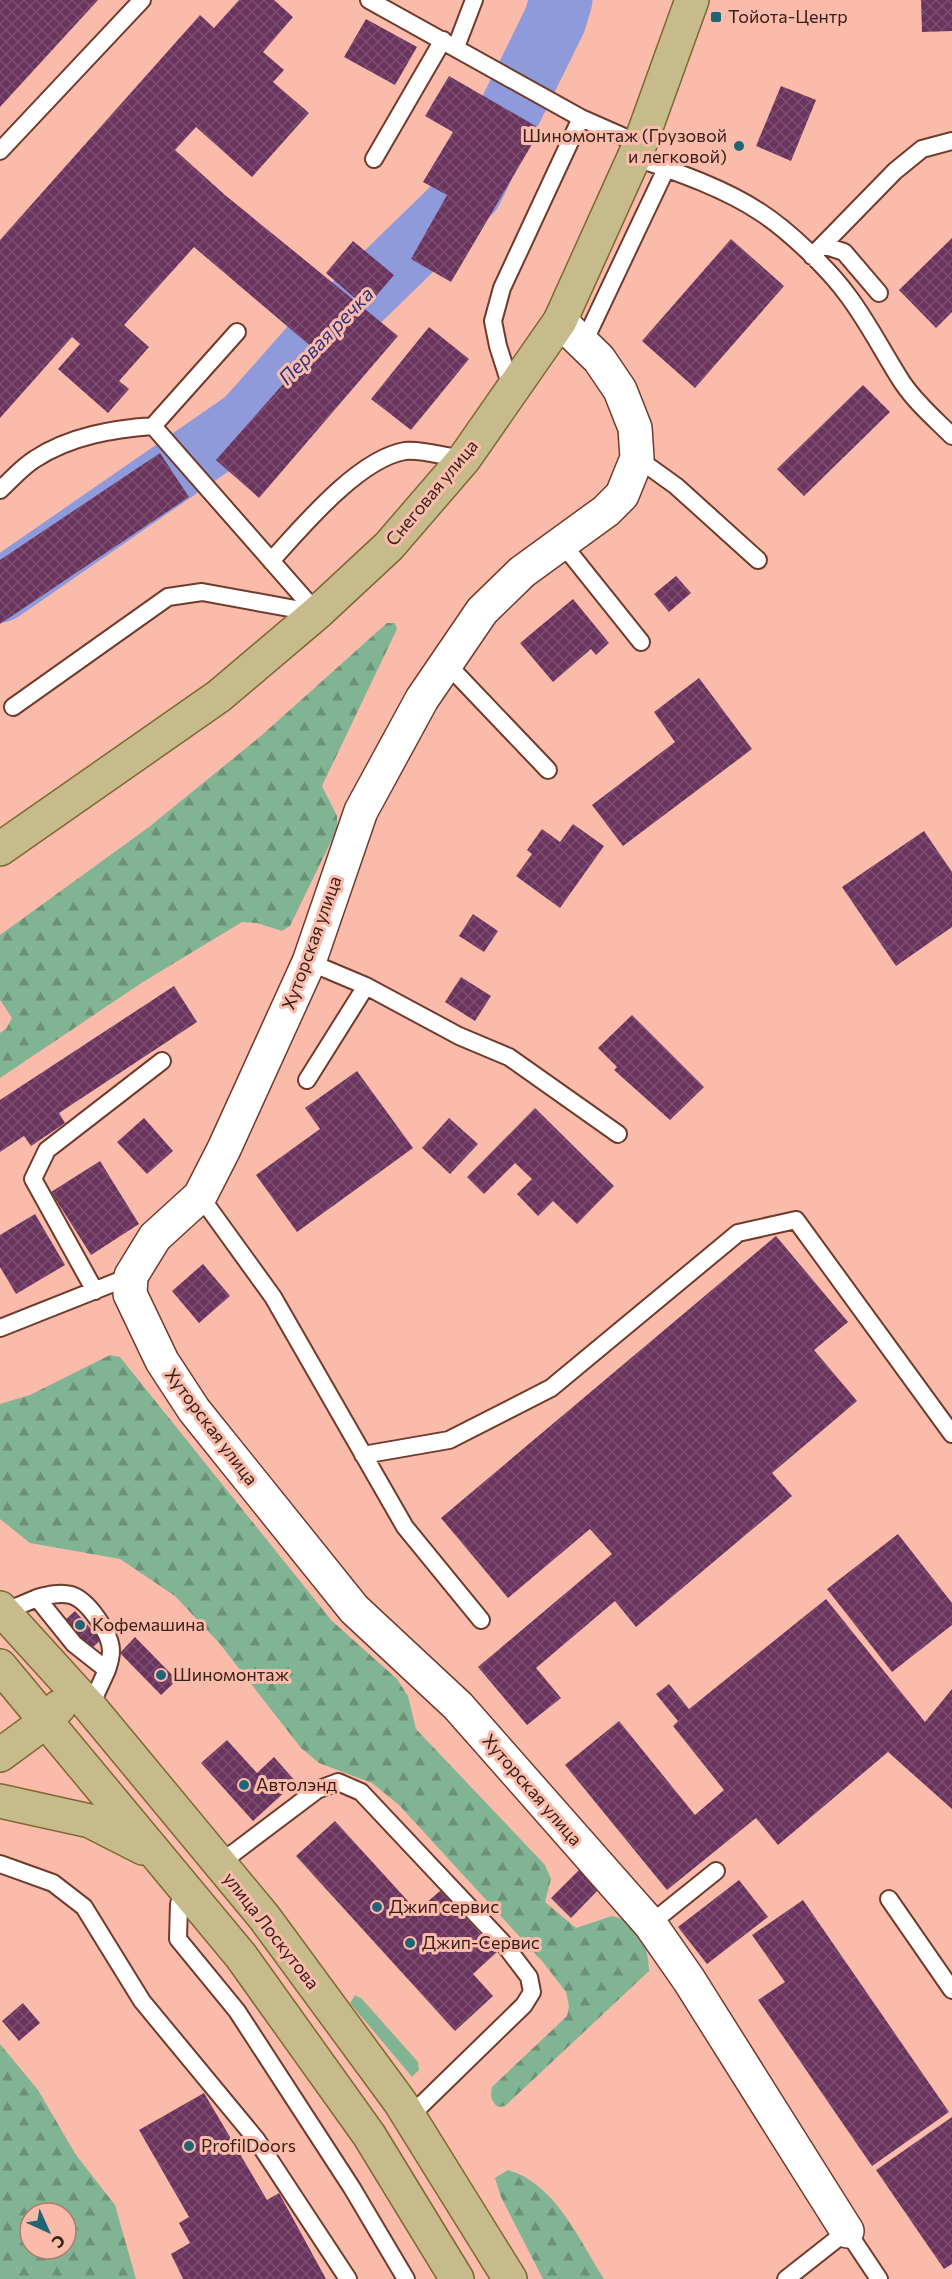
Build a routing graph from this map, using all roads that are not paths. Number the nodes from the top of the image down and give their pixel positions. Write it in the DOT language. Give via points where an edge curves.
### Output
graph roads {
  1 [pos="142,0"];
  2 [pos="369,0"];
  3 [pos="474,0"];
  4 [pos="692,0"];
  5 [pos="450,44"];
  6 [pos="581,118"];
  7 [pos="952,141"];
  8 [pos="637,150"];
  9 [pos="0,152"];
  10 [pos="375,159"];
  11 [pos="666,169"];
  12 [pos="818,251"];
  13 [pos="879,294"];
  14 [pos="560,321"];
  15 [pos="237,332"];
  16 [pos="584,342"];
  17 [pos="512,391"];
  18 [pos="153,426"];
  19 [pos="952,436"];
  20 [pos="637,458"];
  21 [pos="464,459"];
  22 [pos="0,490"];
  23 [pos="561,542"];
  24 [pos="758,560"];
  25 [pos="271,561"];
  26 [pos="316,613"];
  27 [pos="641,642"];
  28 [pos="446,663"];
  29 [pos="13,707"];
  30 [pos="548,770"];
  31 [pos="0,849"];
  32 [pos="309,962"];
  33 [pos="366,986"];
  34 [pos="162,1061"];
  35 [pos="307,1080"];
  36 [pos="618,1134"];
  37 [pos="200,1196"];
  38 [pos="131,1276"];
  39 [pos="96,1291"];
  40 [pos="0,1328"];
  41 [pos="952,1434"];
  42 [pos="363,1455"];
  43 [pos="37,1598"];
  44 [pos="2,1610"];
  45 [pos="481,1620"];
  46 [pos="0,1666"];
  47 [pos="107,1670"];
  48 [pos="82,1698"];
  49 [pos="45,1722"];
  50 [pos="0,1755"];
  51 [pos="0,1801"];
  52 [pos="158,1856"];
  53 [pos="0,1864"];
  54 [pos="219,1864"];
  55 [pos="716,1871"];
  56 [pos="191,1893"];
  57 [pos="889,1899"];
  58 [pos="650,1924"];
  59 [pos="952,1990"];
  60 [pos="409,2117"];
  61 [pos="847,2231"];
  62 [pos="348,2279"];
  63 [pos="406,2279"];
  64 [pos="457,2279"];
  65 [pos="510,2279"];
  66 [pos="786,2279"];
  67 [pos="865,2279"];
  68 [pos="879,2279"];
  1 -- 9 [label="lane"];
  2 -- 5 [label="lane"];
  3 -- 5 [label="lane"];
  4 -- 8 [label="main road, Снеговая улица"];
  5 -- 6 [label="lane"];
  5 -- 10 [label="lane"];
  6 -- 8 [label="lane"];
  6 -- 17 [label="lane" via="502,288 493,321"];
  7 -- 12 [label="lane" via="922,149 895,171"];
  8 -- 11 [label="lane"];
  8 -- 14 [label="main road, Снеговая улица"];
  11 -- 12 [label="lane" via="760,212"];
  11 -- 16 [label="lane"];
  12 -- 13 [label="lane" via="844,252"];
  12 -- 19 [label="lane" via="908,390"];
  14 -- 16 [label="street, Хуторская улица"];
  14 -- 17 [label="main road, Снеговая улица"];
  15 -- 18 [label="lane"];
  16 -- 20 [label="street, Хуторская улица" via="620,390 635,428"];
  17 -- 21 [label="main road, Снеговая улица"];
  18 -- 22 [label="lane" via="117,428 81,438 35,459"];
  18 -- 25 [label="lane"];
  20 -- 23 [label="street, Хуторская улица" via="622,495"];
  20 -- 24 [label="lane" via="676,486"];
  21 -- 25 [label="lane" via="406,451 385,457 332,495"];
  21 -- 26 [label="main road, Снеговая улица" via="388,546"];
  23 -- 27 [label="lane"];
  23 -- 28 [label="street, Хуторская улица" via="522,572 482,611"];
  25 -- 26 [label="lane"];
  26 -- 29 [label="lane" via="202,592 168,597"];
  26 -- 31 [label="main road, Снеговая улица" via="219,696"];
  28 -- 30 [label="lane"];
  28 -- 32 [label="street, Хуторская улица" via="361,811"];
  32 -- 33 [label="lane"];
  32 -- 37 [label="street, Хуторская улица" via="264,1066"];
  33 -- 35 [label="lane"];
  33 -- 36 [label="lane" via="459,1036 509,1057"];
  34 -- 39 [label="lane" via="47,1150 33,1179"];
  37 -- 38 [label="street, Хуторская улица" via="155,1237"];
  37 -- 42 [label="lane" via="273,1297"];
  38 -- 39 [label="lane"];
  38 -- 58 [label="street, Хуторская улица" via="130,1294 162,1361 194,1410 248,1478 354,1609 458,1706"];
  39 -- 40 [label="lane"];
  41 -- 42 [label="lane" via="796,1220 738,1233 551,1388 449,1440"];
  42 -- 45 [label="lane" via="405,1527"];
  43 -- 44 [label="lane"];
  43 -- 47 [label="lane" via="74,1644"];
  43 -- 47 [label="lane" via="72,1595 88,1608 108,1634 111,1652"];
  44 -- 48 [label="main road, улица Лоскутова"];
  46 -- 49 [label="main road"];
  47 -- 48 [label="lane"];
  48 -- 49 [label="main road"];
  48 -- 54 [label="main road, улица Лоскутова"];
  49 -- 50 [label="main road"];
  49 -- 52 [label="main road"];
  51 -- 52 [label="main road" via="90,1821"];
  52 -- 56 [label="main road"];
  53 -- 62 [label="lane" via="53,1883 84,1907 142,2001 256,2139"];
  54 -- 60 [label="main road, улица Лоскутова" via="264,1917"];
  54 -- 60 [label="lane" via="317,1790 338,1782 361,1792 504,1944 529,1977 532,1992 524,2005"];
  55 -- 58 [label="lane"];
  56 -- 63 [label="lane" via="179,1904 178,1939 237,2012 352,2188"];
  56 -- 64 [label="main road" via="369,2135"];
  57 -- 59 [label="lane"];
  58 -- 61 [label="street, Хуторская улица"];
  60 -- 65 [label="main road, улица Лоскутова"];
  61 -- 66 [label="lane"];
  61 -- 67 [label="lane"];
  61 -- 68 [label="lane"];
}
